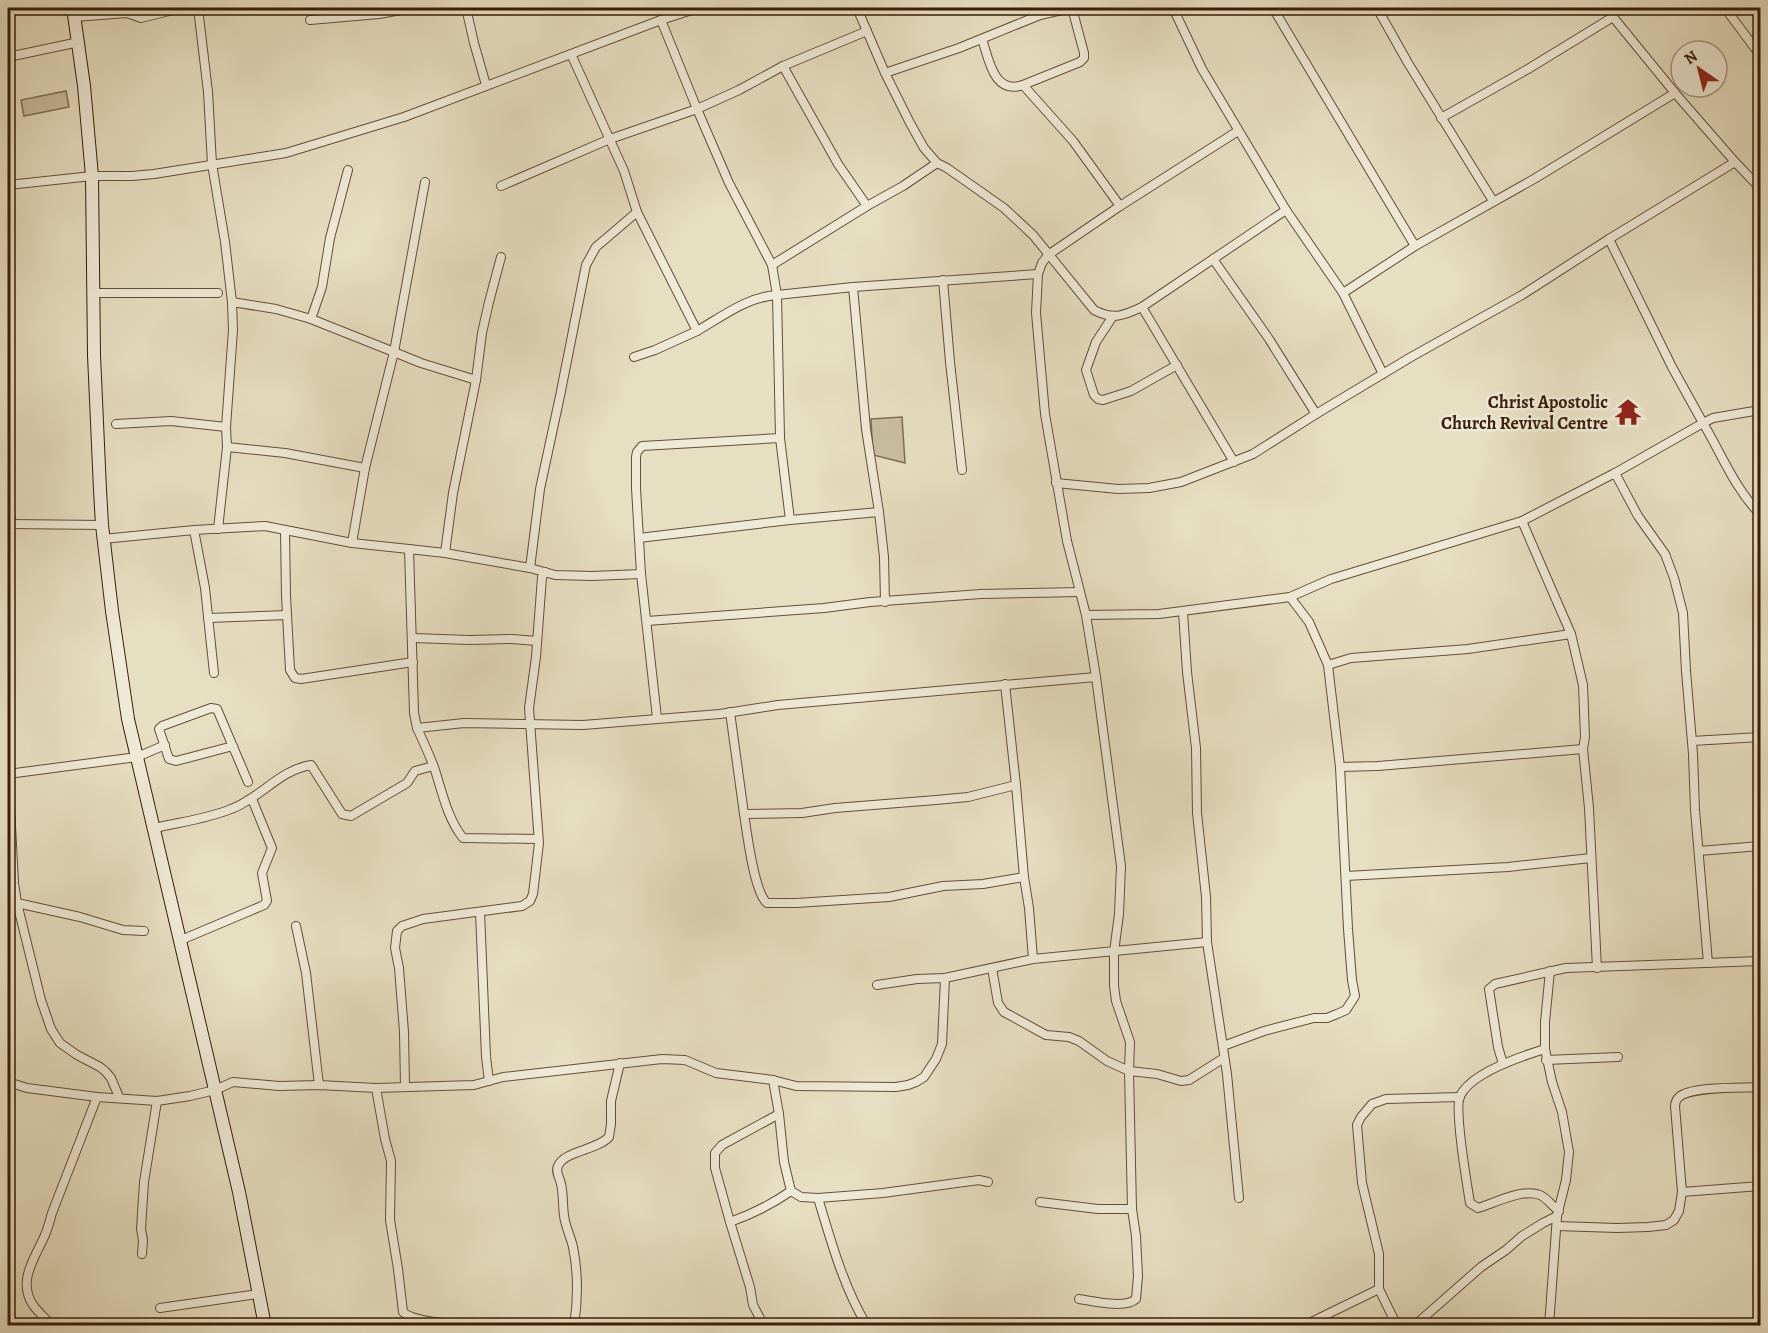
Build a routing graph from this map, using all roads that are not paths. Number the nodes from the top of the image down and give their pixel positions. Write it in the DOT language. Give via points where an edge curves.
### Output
graph roads {
  1 [pos="181,8"];
  2 [pos="198,8"];
  3 [pos="412,8"];
  4 [pos="466,8"];
  5 [pos="698,8"];
  6 [pos="857,8"];
  7 [pos="1071,8"];
  8 [pos="1173,8"];
  9 [pos="1273,8"];
  10 [pos="1392,8"];
  11 [pos="1610,8"];
  12 [pos="1725,8"];
  13 [pos="1379,10"];
  14 [pos="74,12"];
  15 [pos="1613,17"];
  16 [pos="310,20"];
  17 [pos="661,20"];
  18 [pos="867,31"];
  19 [pos="982,39"];
  20 [pos="79,42"];
  21 [pos="571,54"];
  22 [pos="1761,55"];
  23 [pos="8,57"];
  24 [pos="783,66"];
  25 [pos="885,73"];
  26 [pos="1023,85"];
  27 [pos="486,86"];
  28 [pos="1669,86"];
  29 [pos="1669,97"];
  30 [pos="1680,99"];
  31 [pos="697,109"];
  32 [pos="1442,118"];
  33 [pos="1238,131"];
  34 [pos="610,139"];
  35 [pos="1735,162"];
  36 [pos="937,163"];
  37 [pos="212,164"];
  38 [pos="348,170"];
  39 [pos="92,176"];
  40 [pos="425,182"];
  41 [pos="8,185"];
  42 [pos="501,186"];
  43 [pos="1761,188"];
  44 [pos="1493,201"];
  45 [pos="867,206"];
  46 [pos="1120,206"];
  47 [pos="1286,210"];
  48 [pos="637,212"];
  49 [pos="1609,239"];
  50 [pos="1415,246"];
  51 [pos="1048,255"];
  52 [pos="501,257"];
  53 [pos="1213,259"];
  54 [pos="772,266"];
  55 [pos="1038,274"];
  56 [pos="943,280"];
  57 [pos="853,288"];
  58 [pos="93,293"];
  59 [pos="218,293"];
  60 [pos="1343,293"];
  61 [pos="777,295"];
  62 [pos="232,302"];
  63 [pos="1142,307"];
  64 [pos="1113,316"];
  65 [pos="311,319"];
  66 [pos="697,331"];
  67 [pos="394,352"];
  68 [pos="634,357"];
  69 [pos="1177,365"];
  70 [pos="1383,374"];
  71 [pos="476,380"];
  72 [pos="1761,410"];
  73 [pos="1316,414"];
  74 [pos="1703,423"];
  75 [pos="116,424"];
  76 [pos="226,427"];
  77 [pos="780,438"];
  78 [pos="227,447"];
  79 [pos="1234,462"];
  80 [pos="365,468"];
  81 [pos="962,470"];
  82 [pos="1615,473"];
  83 [pos="1056,483"];
  84 [pos="8,484"];
  85 [pos="879,512"];
  86 [pos="1761,514"];
  87 [pos="790,520"];
  88 [pos="1522,521"];
  89 [pos="9,524"];
  90 [pos="102,525"];
  91 [pos="218,529"];
  92 [pos="194,530"];
  93 [pos="285,530"];
  94 [pos="639,538"];
  95 [pos="104,539"];
  96 [pos="352,543"];
  97 [pos="409,549"];
  98 [pos="445,553"];
  99 [pos="530,568"];
  100 [pos="544,572"];
  101 [pos="641,574"];
  102 [pos="1080,592"];
  103 [pos="1290,597"];
  104 [pos="885,602"];
  105 [pos="1183,612"];
  106 [pos="287,615"];
  107 [pos="1086,615"];
  108 [pos="208,618"];
  109 [pos="647,621"];
  110 [pos="1571,634"];
  111 [pos="413,638"];
  112 [pos="537,641"];
  113 [pos="413,662"];
  114 [pos="1328,665"];
  115 [pos="214,673"];
  116 [pos="1096,677"];
  117 [pos="1005,684"];
  118 [pos="730,712"];
  119 [pos="657,718"];
  120 [pos="531,724"];
  121 [pos="417,728"];
  122 [pos="1761,737"];
  123 [pos="1692,741"];
  124 [pos="165,745"];
  125 [pos="233,746"];
  126 [pos="1583,749"];
  127 [pos="137,757"];
  128 [pos="433,766"];
  129 [pos="1340,767"];
  130 [pos="8,769"];
  131 [pos="8,774"];
  132 [pos="248,782"];
  133 [pos="1016,785"];
  134 [pos="252,799"];
  135 [pos="744,814"];
  136 [pos="155,828"];
  137 [pos="538,839"];
  138 [pos="1761,846"];
  139 [pos="1699,851"];
  140 [pos="1592,858"];
  141 [pos="1346,876"];
  142 [pos="1024,877"];
  143 [pos="11,884"];
  144 [pos="17,903"];
  145 [pos="480,912"];
  146 [pos="296,926"];
  147 [pos="144,930"];
  148 [pos="181,940"];
  149 [pos="1207,942"];
  150 [pos="1114,952"];
  151 [pos="1033,959"];
  152 [pos="1761,961"];
  153 [pos="1708,963"];
  154 [pos="992,968"];
  155 [pos="1597,968"];
  156 [pos="1550,971"];
  157 [pos="945,978"];
  158 [pos="877,985"];
  159 [pos="1223,1046"];
  160 [pos="1545,1049"];
  161 [pos="1618,1057"];
  162 [pos="1224,1058"];
  163 [pos="1546,1060"];
  164 [pos="620,1063"];
  165 [pos="1503,1064"];
  166 [pos="1129,1071"];
  167 [pos="773,1080"];
  168 [pos="489,1081"];
  169 [pos="8,1082"];
  170 [pos="319,1085"];
  171 [pos="405,1087"];
  172 [pos="1761,1087"];
  173 [pos="376,1088"];
  174 [pos="215,1090"];
  175 [pos="97,1097"];
  176 [pos="119,1097"];
  177 [pos="1460,1097"];
  178 [pos="157,1101"];
  179 [pos="779,1114"];
  180 [pos="988,1182"];
  181 [pos="1761,1186"];
  182 [pos="791,1191"];
  183 [pos="1682,1192"];
  184 [pos="818,1198"];
  185 [pos="1239,1198"];
  186 [pos="1040,1202"];
  187 [pos="1132,1209"];
  188 [pos="1558,1214"];
  189 [pos="730,1222"];
  190 [pos="1557,1226"];
  191 [pos="142,1254"];
  192 [pos="1379,1290"];
  193 [pos="258,1294"];
  194 [pos="1079,1299"];
  195 [pos="160,1308"];
  196 [pos="52,1326"];
  197 [pos="265,1326"];
  198 [pos="526,1326"];
  199 [pos="574,1326"];
  200 [pos="764,1326"];
  201 [pos="867,1326"];
  202 [pos="1303,1326"];
  203 [pos="1397,1326"];
  204 [pos="1414,1326"];
  205 [pos="1549,1326"];
  1 -- 14 [label="street" via="141,18 127,13"];
  2 -- 37 [label="street"];
  3 -- 16 [label="street"];
  4 -- 27 [label="street"];
  5 -- 17 [label="street"];
  6 -- 18 [label="street"];
  7 -- 19 [label="street" via="1040,15"];
  7 -- 26 [label="street" via="1084,58"];
  8 -- 33 [label="street"];
  9 -- 50 [label="street"];
  10 -- 13 [label="street"];
  11 -- 15 [label="street"];
  12 -- 22 [label="street"];
  13 -- 32 [label="street"];
  14 -- 20 [label="main road"];
  15 -- 28 [label="street"];
  15 -- 32 [label="street"];
  17 -- 21 [label="street"];
  17 -- 31 [label="street"];
  18 -- 24 [label="street"];
  18 -- 25 [label="street"];
  19 -- 25 [label="street"];
  19 -- 26 [label="street" via="999,81 1006,86"];
  20 -- 23 [label="street"];
  20 -- 39 [label="main road"];
  21 -- 27 [label="street"];
  21 -- 34 [label="street"];
  24 -- 31 [label="street"];
  24 -- 45 [label="street" via="838,164"];
  25 -- 36 [label="street" via="919,140"];
  26 -- 46 [label="street" via="1072,141"];
  27 -- 37 [label="street" via="404,117 286,153"];
  29 -- 44 [label="street"];
  30 -- 35 [label="street"];
  31 -- 34 [label="street"];
  31 -- 54 [label="street" via="733,193"];
  32 -- 44 [label="street"];
  33 -- 46 [label="street"];
  33 -- 47 [label="street"];
  34 -- 42 [label="street"];
  34 -- 48 [label="street"];
  35 -- 43 [label="street"];
  35 -- 49 [label="street"];
  36 -- 45 [label="street"];
  36 -- 51 [label="street" via="1004,208"];
  37 -- 39 [label="street" via="132,176"];
  37 -- 62 [label="street"];
  38 -- 65 [label="street"];
  39 -- 41 [label="street"];
  39 -- 58 [label="main road"];
  40 -- 67 [label="street"];
  44 -- 50 [label="street"];
  45 -- 54 [label="street"];
  46 -- 51 [label="street"];
  47 -- 53 [label="street"];
  47 -- 60 [label="street"];
  48 -- 66 [label="street"];
  48 -- 99 [label="street" via="596,247 586,265 540,489"];
  49 -- 70 [label="street" via="1522,295"];
  49 -- 74 [label="street"];
  50 -- 60 [label="street"];
  51 -- 55 [label="street"];
  51 -- 64 [label="street" via="1094,310"];
  52 -- 71 [label="street"];
  53 -- 63 [label="street"];
  53 -- 73 [label="street"];
  54 -- 61 [label="street"];
  55 -- 56 [label="street"];
  55 -- 83 [label="street" via="1036,313"];
  56 -- 57 [label="street"];
  56 -- 81 [label="street"];
  57 -- 61 [label="street"];
  57 -- 85 [label="street" via="866,429"];
  58 -- 59 [label="street"];
  58 -- 90 [label="main road"];
  60 -- 70 [label="street"];
  61 -- 66 [label="street" via="750,300"];
  61 -- 77 [label="street"];
  62 -- 65 [label="street"];
  62 -- 76 [label="street"];
  63 -- 64 [label="street"];
  63 -- 69 [label="street"];
  64 -- 69 [label="street" via="1096,342 1086,369 1098,399 1131,391"];
  65 -- 67 [label="street"];
  66 -- 68 [label="street"];
  67 -- 71 [label="street"];
  67 -- 80 [label="street"];
  69 -- 79 [label="street"];
  70 -- 73 [label="street"];
  71 -- 98 [label="street"];
  72 -- 74 [label="street"];
  73 -- 79 [label="street" via="1266,447"];
  74 -- 82 [label="street"];
  74 -- 86 [label="street" via="1752,506"];
  75 -- 76 [label="street" via="171,421"];
  76 -- 78 [label="street"];
  77 -- 87 [label="street"];
  77 -- 94 [label="street" via="642,446 636,457"];
  78 -- 80 [label="street"];
  78 -- 91 [label="street"];
  79 -- 83 [label="street" via="1181,482 1149,488"];
  80 -- 96 [label="street"];
  82 -- 88 [label="street"];
  82 -- 123 [label="street" via="1638,516 1665,554 1674,578 1683,613"];
  83 -- 102 [label="street"];
  84 -- 89 [label="street"];
  85 -- 87 [label="street"];
  85 -- 104 [label="street"];
  87 -- 94 [label="street"];
  88 -- 103 [label="street" via="1331,579"];
  88 -- 110 [label="street"];
  89 -- 90 [label="street"];
  90 -- 95 [label="main road"];
  91 -- 92 [label="street"];
  91 -- 93 [label="street" via="265,526"];
  92 -- 95 [label="street"];
  92 -- 108 [label="street"];
  93 -- 96 [label="street"];
  93 -- 106 [label="street"];
  94 -- 101 [label="street"];
  95 -- 127 [label="main road" via="128,719"];
  96 -- 97 [label="street"];
  97 -- 98 [label="street"];
  97 -- 111 [label="street"];
  98 -- 99 [label="street"];
  99 -- 100 [label="street"];
  100 -- 101 [label="street" via="592,576"];
  100 -- 112 [label="street"];
  101 -- 109 [label="street"];
  102 -- 104 [label="street" via="981,594"];
  102 -- 107 [label="street"];
  103 -- 105 [label="street"];
  103 -- 114 [label="street" via="1309,622"];
  104 -- 109 [label="street"];
  105 -- 107 [label="street"];
  105 -- 149 [label="street" via="1196,748"];
  106 -- 108 [label="street"];
  106 -- 113 [label="street" via="290,670 295,678"];
  107 -- 116 [label="street"];
  108 -- 115 [label="street"];
  109 -- 119 [label="street"];
  110 -- 114 [label="street" via="1468,649 1351,658"];
  110 -- 126 [label="street" via="1582,686"];
  111 -- 112 [label="street"];
  111 -- 113 [label="street"];
  112 -- 120 [label="street" via="529,708"];
  113 -- 121 [label="street"];
  114 -- 129 [label="street"];
  116 -- 117 [label="street"];
  116 -- 150 [label="street" via="1121,866"];
  117 -- 118 [label="street"];
  117 -- 133 [label="street"];
  118 -- 119 [label="street"];
  118 -- 135 [label="street"];
  119 -- 120 [label="street" via="583,725"];
  120 -- 121 [label="street" via="464,723"];
  120 -- 137 [label="street"];
  121 -- 128 [label="street"];
  122 -- 123 [label="street"];
  123 -- 139 [label="street"];
  124 -- 125 [label="street" via="169,759 176,761"];
  124 -- 125 [label="street" via="160,727 211,708 217,710"];
  124 -- 127 [label="street"];
  125 -- 132 [label="street"];
  126 -- 129 [label="street"];
  126 -- 140 [label="street"];
  127 -- 131 [label="street"];
  127 -- 136 [label="main road"];
  128 -- 134 [label="street" via="415,771 407,783 351,816 342,814 312,765 278,778"];
  128 -- 137 [label="street" via="463,838"];
  129 -- 141 [label="street"];
  130 -- 131 [label="street"];
  131 -- 143 [label="street"];
  133 -- 135 [label="street" via="968,797 802,813"];
  133 -- 142 [label="street"];
  134 -- 136 [label="street" via="231,810"];
  134 -- 148 [label="street" via="272,848 262,873 266,903"];
  135 -- 142 [label="street" via="759,890 767,903 890,897 943,886"];
  136 -- 148 [label="main road"];
  137 -- 145 [label="street" via="530,901 522,906"];
  138 -- 139 [label="street"];
  139 -- 153 [label="street"];
  140 -- 141 [label="street"];
  140 -- 155 [label="street"];
  141 -- 159 [label="street" via="1355,996 1351,1005 1327,1018 1264,1031"];
  142 -- 151 [label="street"];
  143 -- 144 [label="street"];
  144 -- 147 [label="street" via="123,930"];
  144 -- 176 [label="street" via="40,1000 51,1029 60,1042 106,1072"];
  145 -- 168 [label="street"];
  145 -- 171 [label="street" via="423,919 397,931"];
  146 -- 170 [label="street" via="306,973"];
  148 -- 174 [label="main road"];
  149 -- 150 [label="street"];
  149 -- 159 [label="street"];
  150 -- 151 [label="street"];
  150 -- 166 [label="street" via="1116,1001 1130,1042"];
  151 -- 154 [label="street"];
  152 -- 153 [label="street"];
  153 -- 155 [label="street"];
  154 -- 157 [label="street"];
  154 -- 166 [label="street" via="998,1003 1004,1012 1046,1035 1079,1041"];
  155 -- 156 [label="street"];
  156 -- 160 [label="street"];
  156 -- 165 [label="street" via="1494,984 1489,989"];
  157 -- 158 [label="street"];
  157 -- 167 [label="street" via="942,1044 924,1077 916,1082 896,1087 796,1086"];
  159 -- 162 [label="street"];
  160 -- 163 [label="street"];
  160 -- 165 [label="street"];
  161 -- 163 [label="street"];
  162 -- 166 [label="street" via="1181,1082"];
  162 -- 185 [label="street"];
  163 -- 188 [label="street" via="1569,1152"];
  164 -- 167 [label="street" via="685,1060 716,1073"];
  164 -- 168 [label="street"];
  164 -- 199 [label="street" via="611,1101 609,1137 600,1145 576,1152 558,1167 565,1220 573,1246"];
  165 -- 177 [label="street" via="1467,1087"];
  166 -- 187 [label="street"];
  167 -- 179 [label="street"];
  168 -- 171 [label="street"];
  169 -- 175 [label="street"];
  170 -- 173 [label="street"];
  170 -- 174 [label="street" via="233,1082"];
  171 -- 173 [label="street"];
  172 -- 183 [label="street" via="1697,1090 1677,1098"];
  173 -- 198 [label="street" via="391,1161 390,1220 403,1312 423,1321"];
  174 -- 178 [label="street"];
  174 -- 193 [label="main road" via="240,1192"];
  175 -- 176 [label="street"];
  175 -- 196 [label="street" via="25,1285 33,1306"];
  176 -- 178 [label="street"];
  177 -- 188 [label="street" via="1459,1120 1470,1203 1478,1208 1509,1196 1535,1194"];
  177 -- 192 [label="street" via="1386,1099 1372,1104 1360,1117 1357,1125 1362,1183 1379,1254"];
  178 -- 191 [label="street" via="144,1182"];
  179 -- 182 [label="street"];
  179 -- 189 [label="street" via="722,1145 715,1154 715,1168"];
  180 -- 184 [label="street" via="972,1180 915,1190"];
  181 -- 183 [label="street"];
  182 -- 184 [label="street" via="801,1197"];
  182 -- 189 [label="street"];
  183 -- 190 [label="street" via="1679,1211 1666,1225"];
  184 -- 201 [label="street" via="846,1283"];
  186 -- 187 [label="street"];
  187 -- 194 [label="street" via="1138,1276 1136,1299 1128,1303"];
  188 -- 190 [label="street"];
  188 -- 204 [label="street" via="1481,1267"];
  189 -- 200 [label="street" via="753,1305"];
  190 -- 205 [label="street"];
  192 -- 202 [label="street"];
  192 -- 203 [label="street"];
  193 -- 195 [label="street"];
  193 -- 197 [label="main road"];
}
